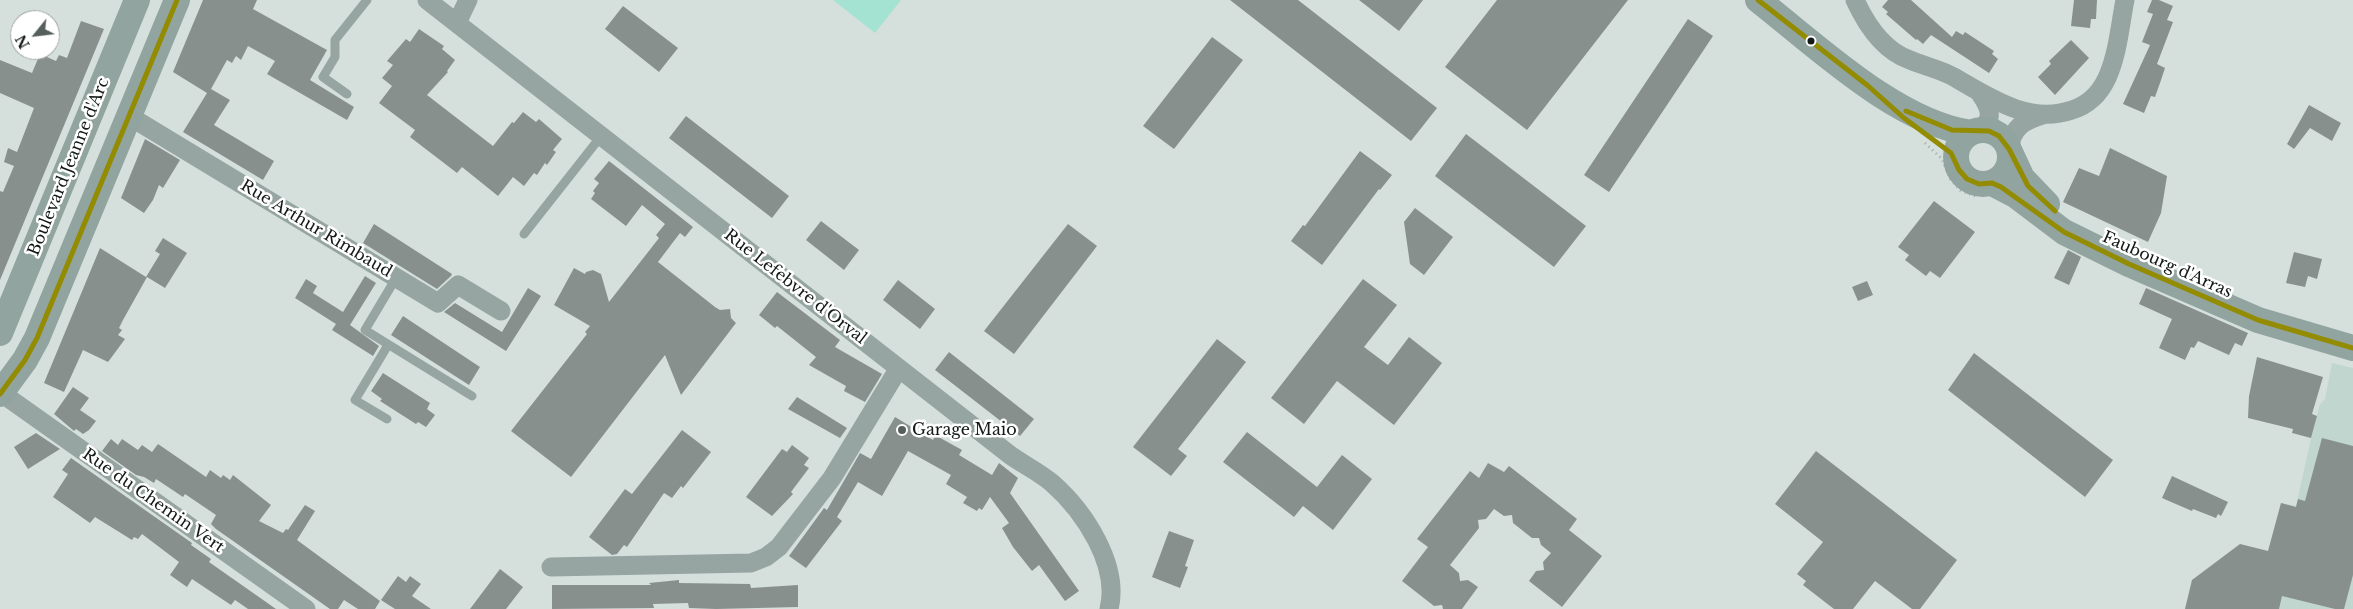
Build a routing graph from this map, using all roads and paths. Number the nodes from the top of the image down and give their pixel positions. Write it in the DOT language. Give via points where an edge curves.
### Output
graph roads {
  1 [pos="137,0"];
  2 [pos="177,0"];
  3 [pos="367,0"];
  4 [pos="427,0"];
  5 [pos="468,0"];
  6 [pos="1758,0"];
  7 [pos="1855,0"];
  8 [pos="2124,0"];
  9 [pos="457,23"];
  10 [pos="1867,85"];
  11 [pos="1979,92"];
  12 [pos="347,94"];
  13 [pos="2044,115"];
  14 [pos="129,116"];
  15 [pos="1975,132"];
  16 [pos="602,135"];
  17 [pos="1919,138"];
  18 [pos="2010,150"];
  19 [pos="1958,166"];
  20 [pos="1987,190"];
  21 [pos="524,234"];
  22 [pos="396,278"];
  23 [pos="501,312"];
  24 [pos="0,333"];
  25 [pos="2353,334"];
  26 [pos="388,345"];
  27 [pos="2353,348"];
  28 [pos="899,368"];
  29 [pos="0,393"];
  30 [pos="472,396"];
  31 [pos="387,419"];
  32 [pos="551,567"];
  33 [pos="306,609"];
  34 [pos="1109,609"];
  1 -- 24 [label="main road, Boulevard Jeanne d'Arc"];
  2 -- 14 [label="main road"];
  3 -- 12 [label="lane" via="335,40 335,57 323,77"];
  4 -- 9 [label="street, Rue Lefebvre d'Orval"];
  5 -- 9 [label="street"];
  6 -- 10 [label="main road"];
  7 -- 11 [label="street" via="1870,26 1893,51 1945,72"];
  8 -- 13 [label="street" via="2114,60 2102,88 2083,106"];
  9 -- 16 [label="street, Rue Lefebvre d'Orval"];
  10 -- 15 [label="main road" via="1916,116 1952,130"];
  10 -- 19 [label="main road" via="1945,148"];
  11 -- 13 [label="street" via="2012,108"];
  11 -- 15 [label="street" via="1990,114 1987,125"];
  13 -- 18 [label="street" via="2021,124 2014,132"];
  14 -- 22 [label="street, Rue Arthur Rimbaud"];
  14 -- 29 [label="main road" via="37,338 26,360"];
  15 -- 18 [label="main road" via="1996,133"];
  15 -- 19 [label="main road" via="1962,141 1958,149"];
  16 -- 21 [label="lane"];
  16 -- 28 [label="street, Rue Lefebvre d'Orval"];
  17 -- 20 [label="path" via="1942,159 1951,180 1961,190"];
  18 -- 20 [label="main road" via="2006,173"];
  18 -- 25 [label="main road, Faubourg d'Arras" via="2022,178 2036,195 2079,225 2233,294 2298,319"];
  19 -- 20 [label="main road" via="1971,182"];
  20 -- 27 [label="main road, Faubourg d'Arras" via="2014,195 2064,232 2258,320"];
  22 -- 23 [label="street, Rue Arthur Rimbaud" via="438,303 458,285"];
  22 -- 26 [label="lane" via="365,330"];
  26 -- 30 [label="lane"];
  26 -- 31 [label="lane" via="356,400"];
  28 -- 32 [label="street" via="832,478 779,547 766,557 751,563"];
  28 -- 34 [label="street, Rue Lefebvre d'Orval" via="1063,494 1090,530 1104,557 1110,582"];
  29 -- 33 [label="street, Rue du Chemin Vert"];
}
